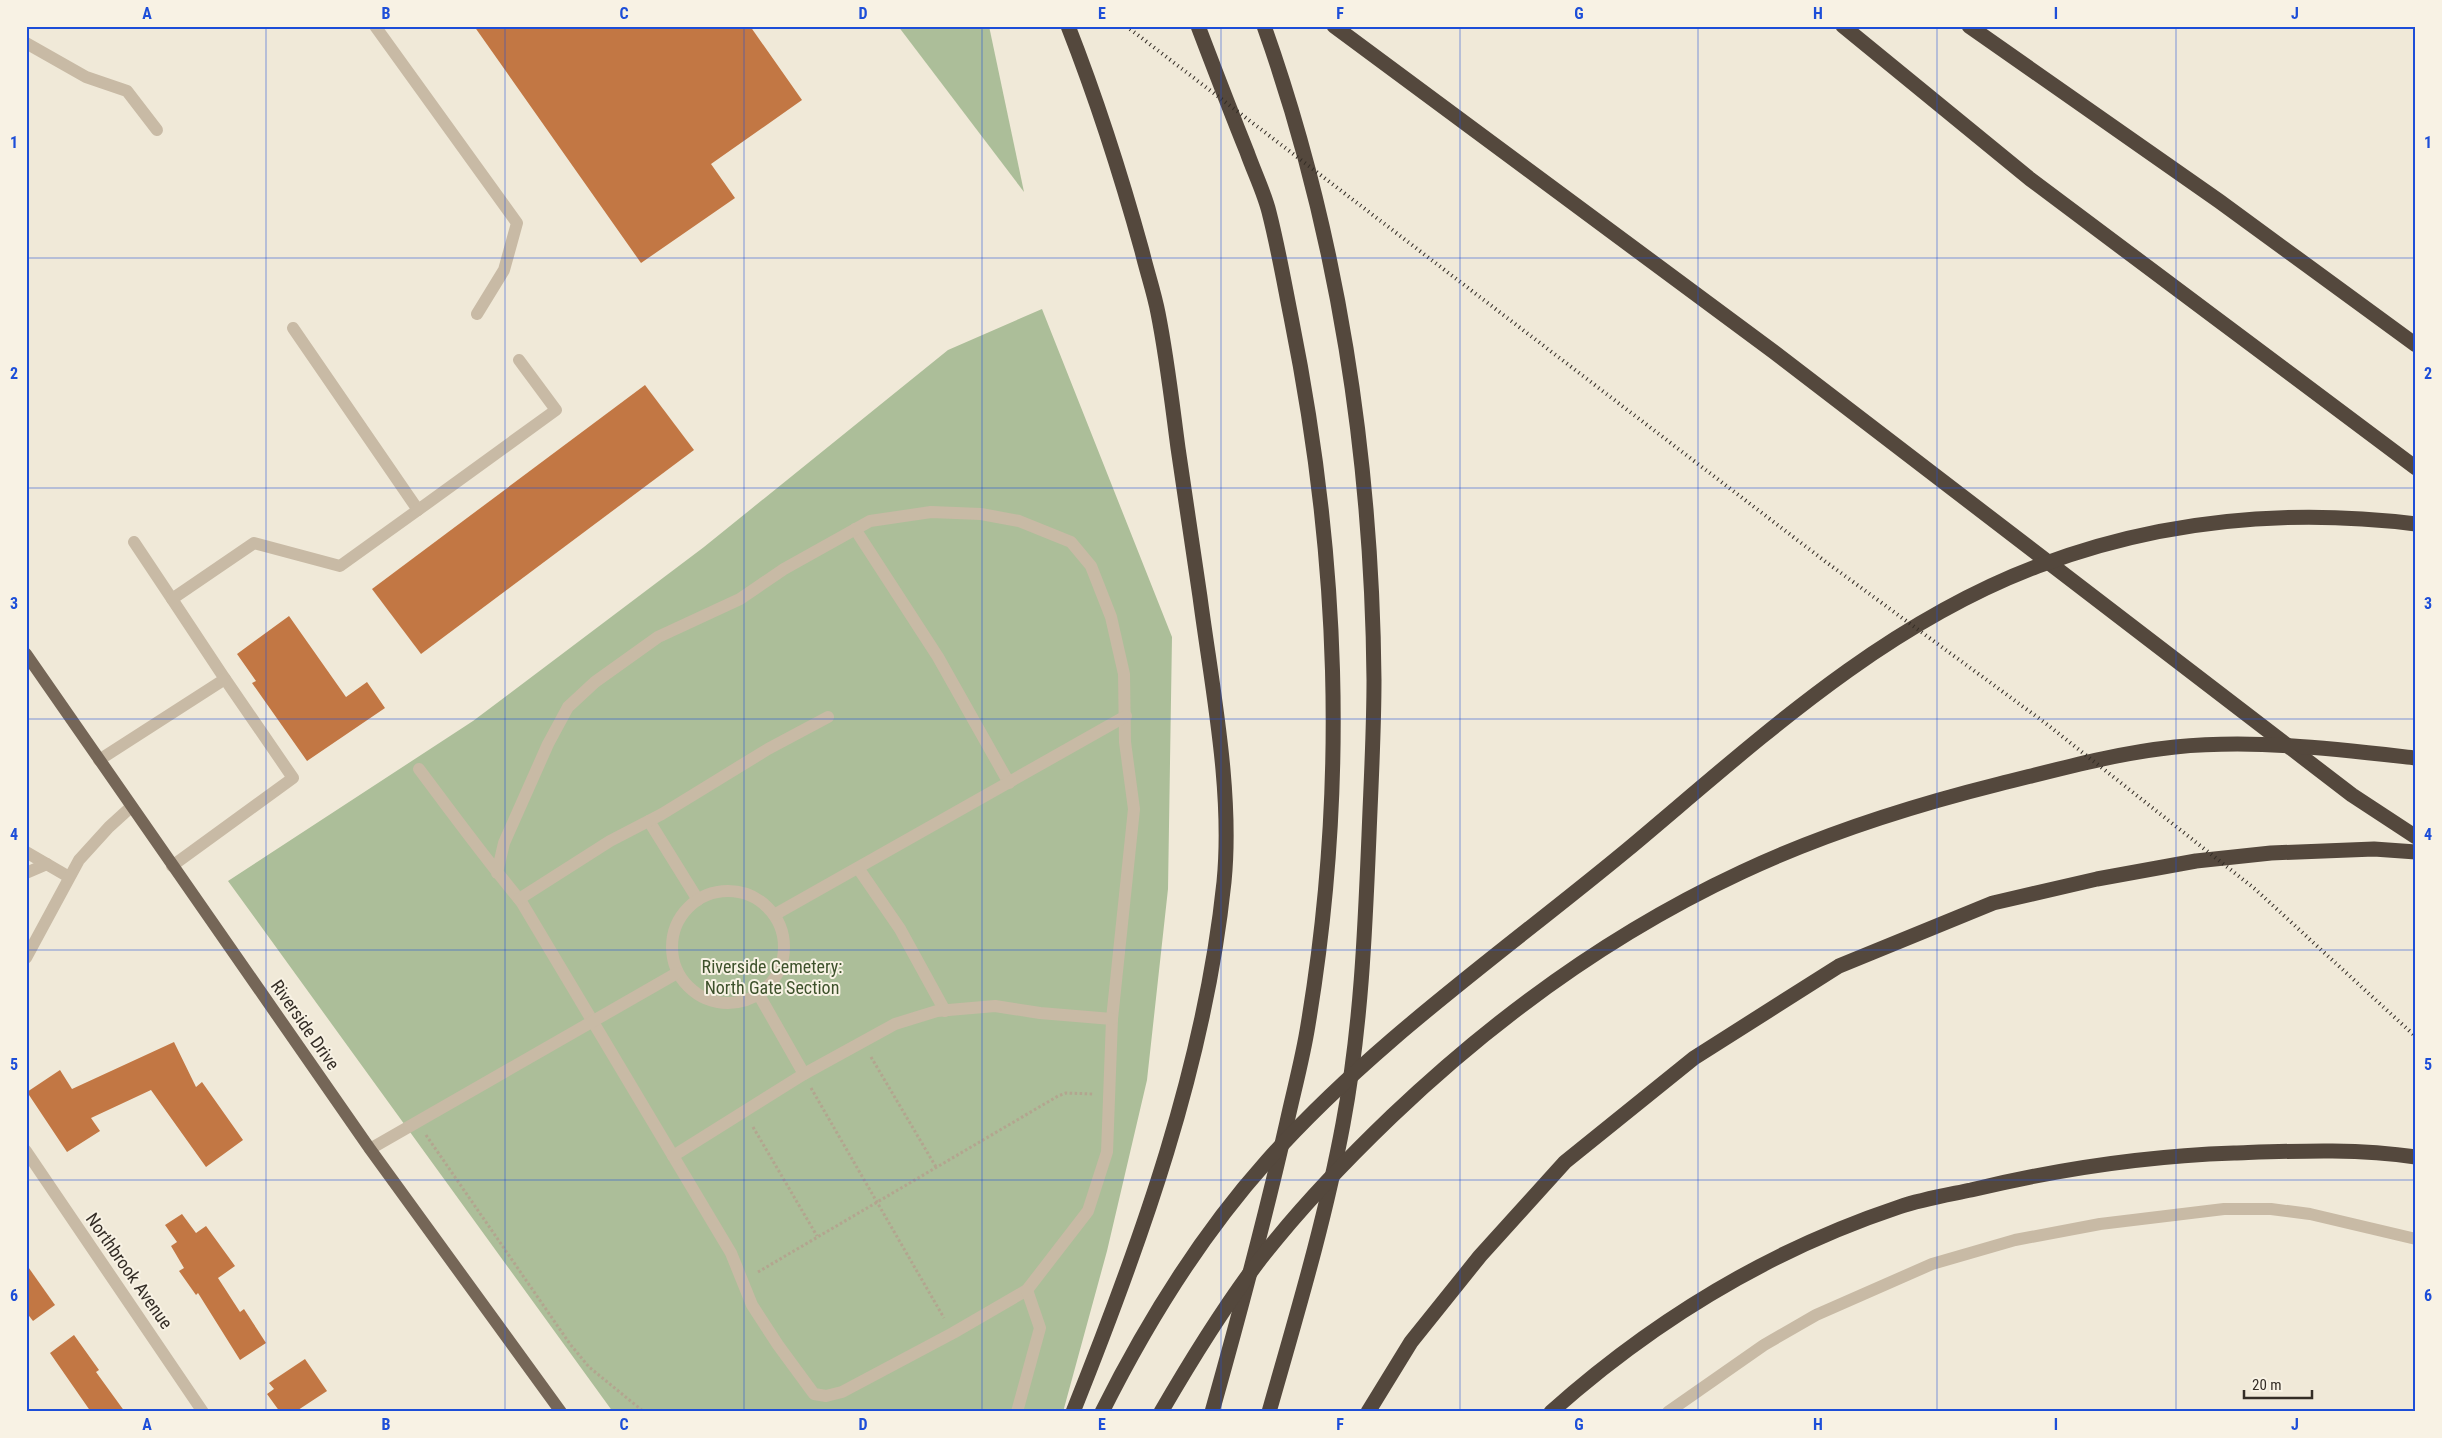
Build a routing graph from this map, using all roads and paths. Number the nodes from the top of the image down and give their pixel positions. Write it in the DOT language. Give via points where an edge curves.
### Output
graph roads {
  1 [pos="375,26"];
  2 [pos="1068,26"];
  3 [pos="1198,26"];
  4 [pos="1264,26"];
  5 [pos="1334,26"];
  6 [pos="1843,26"];
  7 [pos="1968,26"];
  8 [pos="26,43"];
  9 [pos="157,130"];
  10 [pos="477,314"];
  11 [pos="293,328"];
  12 [pos="2416,345"];
  13 [pos="519,360"];
  14 [pos="2416,468"];
  15 [pos="418,510"];
  16 [pos="2416,524"];
  17 [pos="855,529"];
  18 [pos="134,542"];
  19 [pos="172,599"];
  20 [pos="26,654"];
  21 [pos="225,679"];
  22 [pos="1126,716"];
  23 [pos="828,717"];
  24 [pos="2416,758"];
  25 [pos="99,760"];
  26 [pos="419,769"];
  27 [pos="1009,783"];
  28 [pos="131,807"];
  29 [pos="649,821"];
  30 [pos="2416,837"];
  31 [pos="26,852"];
  32 [pos="2416,852"];
  33 [pos="47,864"];
  34 [pos="172,866"];
  35 [pos="858,868"];
  36 [pos="26,873"];
  37 [pos="497,873"];
  38 [pos="70,877"];
  39 [pos="519,899"];
  40 [pos="698,900"];
  41 [pos="774,915"];
  42 [pos="26,958"];
  43 [pos="677,973"];
  44 [pos="759,995"];
  45 [pos="945,1011"];
  46 [pos="1112,1019"];
  47 [pos="593,1020"];
  48 [pos="862,1042"];
  49 [pos="804,1074"];
  50 [pos="1109,1097"];
  51 [pos="744,1111"];
  52 [pos="417,1122"];
  53 [pos="370,1149"];
  54 [pos="26,1151"];
  55 [pos="673,1156"];
  56 [pos="2416,1157"];
  57 [pos="936,1167"];
  58 [pos="875,1202"];
  59 [pos="817,1236"];
  60 [pos="2416,1239"];
  61 [pos="742,1281"];
  62 [pos="1027,1290"];
  63 [pos="953,1333"];
  64 [pos="203,1412"];
  65 [pos="561,1412"];
  66 [pos="644,1412"];
  67 [pos="1016,1412"];
  68 [pos="1073,1412"];
  69 [pos="1102,1412"];
  70 [pos="1161,1412"];
  71 [pos="1212,1412"];
  72 [pos="1269,1412"];
  73 [pos="1368,1412"];
  74 [pos="1551,1412"];
  75 [pos="1668,1412"];
  1 -- 10 [label="street" via="517,223 504,270"];
  2 -- 68 [label="highway" via="1106,129 1158,312 1215,699 1224,793 1224,880 1194,1057 1140,1230"];
  3 -- 71 [label="highway" via="1269,209 1288,303 1316,455 1326,545 1334,708 1328,860 1320,949 1308,1029 1272,1190"];
  4 -- 72 [label="highway" via="1307,168 1336,296 1360,449 1372,603 1373,749 1367,917 1355,1052 1330,1186"];
  5 -- 30 [label="highway" via="1774,352 2352,795"];
  6 -- 14 [label="highway" via="2030,179"];
  7 -- 12 [label="highway" via="2212,196"];
  8 -- 9 [label="street" via="86,77 127,91"];
  11 -- 15 [label="street"];
  13 -- 15 [label="street" via="556,410"];
  15 -- 19 [label="street" via="340,566 254,543"];
  16 -- 69 [label="highway" via="2362,518 2268,517 2174,528 2083,550 1991,585 1947,607 1864,658 1784,717 1612,862 1431,1005 1349,1078 1268,1160 1200,1243 1154,1316"];
  17 -- 22 [label="street" via="870,521 931,512 981,514 1019,521 1071,542 1091,566 1111,617 1124,674"];
  17 -- 27 [label="street" via="938,657"];
  17 -- 37 [label="street" via="784,569 740,599 658,637 617,665 568,708 548,744 504,843"];
  18 -- 19 [label="street"];
  19 -- 21 [label="street"];
  20 -- 25 [label="main road, Riverside Drive"];
  21 -- 25 [label="street"];
  21 -- 34 [label="street" via="293,778"];
  22 -- 27 [label="street"];
  22 -- 46 [label="street" via="1125,742 1134,809"];
  23 -- 29 [label="street"];
  24 -- 70 [label="highway" via="2265,744 2176,747 2121,755 1964,793 1853,826 1752,867 1690,897 1638,926 1542,989 1486,1031 1358,1148 1291,1222 1224,1308"];
  25 -- 28 [label="main road, Riverside Drive"];
  26 -- 37 [label="street"];
  27 -- 35 [label="street"];
  28 -- 34 [label="main road, Riverside Drive"];
  28 -- 38 [label="street" via="79,860"];
  29 -- 39 [label="street" via="610,841"];
  29 -- 40 [label="street"];
  31 -- 33 [label="street"];
  32 -- 73 [label="highway" via="2374,849 2270,853 2196,861 2097,879 1993,903 1839,966 1694,1058 1565,1162 1480,1256 1411,1342"];
  33 -- 36 [label="street"];
  33 -- 38 [label="street"];
  34 -- 53 [label="main road, Riverside Drive"];
  35 -- 41 [label="street"];
  35 -- 45 [label="street" via="900,929"];
  37 -- 39 [label="street"];
  38 -- 42 [label="street"];
  39 -- 47 [label="street"];
  40 -- 41 [label="street" via="713,893 730,891 755,899"];
  40 -- 43 [label="street" via="685,910 676,925 672,949"];
  41 -- 44 [label="street" via="782,931 783,958 772,983"];
  43 -- 44 [label="street" via="704,999 723,1004"];
  43 -- 47 [label="street"];
  44 -- 49 [label="street"];
  45 -- 46 [label="street" via="995,1006"];
  45 -- 48 [label="street" via="895,1024"];
  46 -- 50 [label="street"];
  47 -- 52 [label="street"];
  47 -- 55 [label="street"];
  48 -- 49 [label="street"];
  48 -- 57 [label="path"];
  49 -- 51 [label="street"];
  49 -- 58 [label="path"];
  50 -- 57 [label="path" via="1089,1093 1058,1096"];
  50 -- 62 [label="street" via="1107,1152 1088,1211"];
  51 -- 55 [label="street"];
  51 -- 59 [label="path"];
  52 -- 53 [label="street"];
  52 -- 66 [label="path" via="570,1344 589,1367"];
  53 -- 65 [label="main road, Riverside Drive"];
  54 -- 64 [label="street, Northbrook Avenue"];
  55 -- 61 [label="street" via="731,1253"];
  56 -- 74 [label="highway" via="2379,1152 2174,1155 2038,1174 1901,1206 1835,1230 1723,1287 1632,1346"];
  57 -- 58 [label="path"];
  58 -- 59 [label="path"];
  58 -- 63 [label="path"];
  59 -- 61 [label="path"];
  60 -- 75 [label="street" via="2310,1214 2271,1209 2224,1209 2100,1224 2015,1240 1932,1264 1816,1315 1764,1344"];
  61 -- 63 [label="street" via="762,1321 814,1394 826,1396 842,1392"];
  62 -- 63 [label="street"];
  62 -- 67 [label="street" via="1040,1328"];
}
